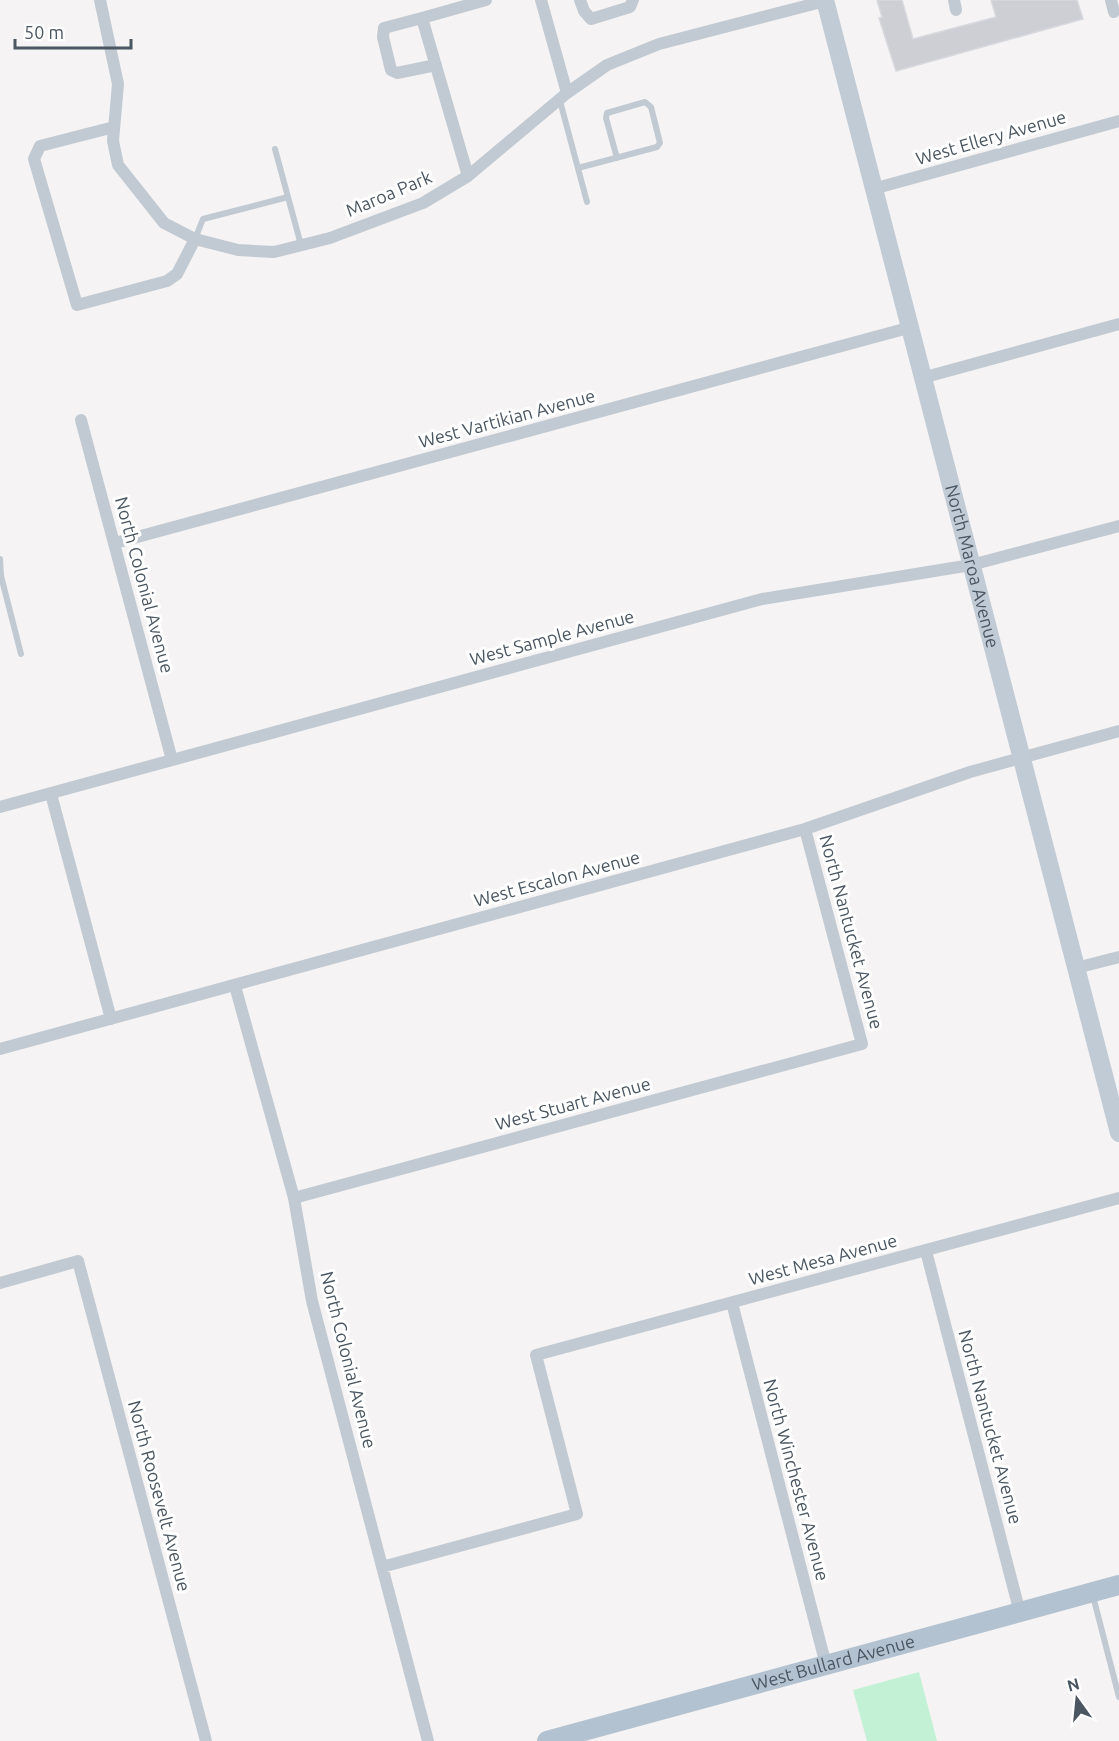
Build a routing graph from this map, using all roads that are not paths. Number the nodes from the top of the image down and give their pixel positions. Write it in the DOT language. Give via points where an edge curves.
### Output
graph roads {
  1 [pos="100,0"];
  2 [pos="486,0"];
  3 [pos="541,0"];
  4 [pos="580,0"];
  5 [pos="633,0"];
  6 [pos="825,1"];
  7 [pos="423,18"];
  8 [pos="436,65"];
  9 [pos="563,97"];
  10 [pos="1119,121"];
  11 [pos="114,127"];
  12 [pos="275,149"];
  13 [pos="617,158"];
  14 [pos="578,168"];
  15 [pos="468,176"];
  16 [pos="873,189"];
  17 [pos="288,197"];
  18 [pos="587,202"];
  19 [pos="195,239"];
  20 [pos="301,245"];
  21 [pos="1119,324"];
  22 [pos="908,328"];
  23 [pos="922,378"];
  24 [pos="81,420"];
  25 [pos="1119,526"];
  26 [pos="114,543"];
  27 [pos="0,559"];
  28 [pos="971,565"];
  29 [pos="1,577"];
  30 [pos="21,654"];
  31 [pos="1119,731"];
  32 [pos="1023,757"];
  33 [pos="172,760"];
  34 [pos="51,794"];
  35 [pos="0,807"];
  36 [pos="806,829"];
  37 [pos="1119,957"];
  38 [pos="1076,968"];
  39 [pos="235,986"];
  40 [pos="111,1019"];
  41 [pos="862,1044"];
  42 [pos="0,1049"];
  43 [pos="1119,1133"];
  44 [pos="294,1198"];
  45 [pos="1119,1198"];
  46 [pos="926,1251"];
  47 [pos="0,1283"];
  48 [pos="732,1303"];
  49 [pos="382,1567"];
  50 [pos="1119,1585"];
  51 [pos="1092,1593"];
  52 [pos="1020,1613"];
  53 [pos="826,1665"];
  54 [pos="1119,1697"];
  55 [pos="206,1741"];
  56 [pos="428,1741"];
  57 [pos="548,1741"];
  1 -- 11 [label="street, Maroa Park" via="118,84"];
  2 -- 7 [label="street"];
  3 -- 9 [label="street"];
  4 -- 5 [label="street" via="591,19 630,7"];
  6 -- 9 [label="street, Maroa Park" via="659,44 607,65"];
  6 -- 16 [label="main road, North Maroa Avenue"];
  7 -- 8 [label="street"];
  7 -- 8 [label="street" via="384,28 391,70 405,73"];
  8 -- 15 [label="street"];
  9 -- 14 [label="lane"];
  9 -- 15 [label="street, Maroa Park"];
  10 -- 16 [label="street, West Ellery Avenue"];
  11 -- 19 [label="street, Maroa Park" via="118,165 131,183 164,223"];
  11 -- 19 [label="street" via="40,147 34,159 77,305 167,281 177,274"];
  12 -- 17 [label="lane"];
  13 -- 13 [label="lane" via="660,143 651,107 645,102 607,113"];
  13 -- 14 [label="lane"];
  14 -- 18 [label="lane"];
  15 -- 20 [label="street, Maroa Park" via="423,203"];
  16 -- 22 [label="main road, North Maroa Avenue"];
  17 -- 19 [label="lane" via="203,219"];
  17 -- 20 [label="lane"];
  19 -- 20 [label="street, Maroa Park" via="238,250 274,252"];
  21 -- 23 [label="street"];
  22 -- 23 [label="main road, North Maroa Avenue"];
  22 -- 26 [label="street, West Vartikian Avenue"];
  23 -- 28 [label="main road, North Maroa Avenue"];
  24 -- 26 [label="street, North Colonial Avenue"];
  25 -- 28 [label="street, West Sample Avenue"];
  26 -- 33 [label="street, North Colonial Avenue"];
  27 -- 29 [label="lane"];
  28 -- 32 [label="main road, North Maroa Avenue"];
  28 -- 33 [label="street, West Sample Avenue" via="762,599"];
  29 -- 30 [label="lane"];
  31 -- 32 [label="street, West Escalon Avenue"];
  32 -- 36 [label="street, West Escalon Avenue"];
  32 -- 38 [label="main road, North Maroa Avenue"];
  33 -- 34 [label="street, West Sample Avenue"];
  34 -- 35 [label="street, West Sample Avenue"];
  34 -- 40 [label="street"];
  36 -- 39 [label="street, West Escalon Avenue"];
  36 -- 41 [label="street, North Nantucket Avenue"];
  37 -- 38 [label="street"];
  38 -- 43 [label="main road, North Maroa Avenue"];
  39 -- 40 [label="street, West Escalon Avenue"];
  39 -- 44 [label="street, North Colonial Avenue"];
  40 -- 42 [label="street, West Escalon Avenue"];
  41 -- 44 [label="street, West Stuart Avenue"];
  44 -- 49 [label="street, North Colonial Avenue" via="312,1301"];
  45 -- 46 [label="street, West Mesa Avenue"];
  46 -- 48 [label="street, West Mesa Avenue"];
  46 -- 52 [label="street, North Nantucket Avenue"];
  47 -- 55 [label="street, North Roosevelt Avenue" via="78,1261"];
  48 -- 49 [label="street, West Mesa Avenue" via="536,1355 577,1514"];
  48 -- 53 [label="street, North Winchester Avenue"];
  49 -- 56 [label="street, North Colonial Avenue"];
  50 -- 51 [label="main road, West Bullard Avenue"];
  51 -- 52 [label="main road, West Bullard Avenue"];
  51 -- 54 [label="lane"];
  52 -- 53 [label="main road, West Bullard Avenue"];
  53 -- 57 [label="main road, West Bullard Avenue"];
}
